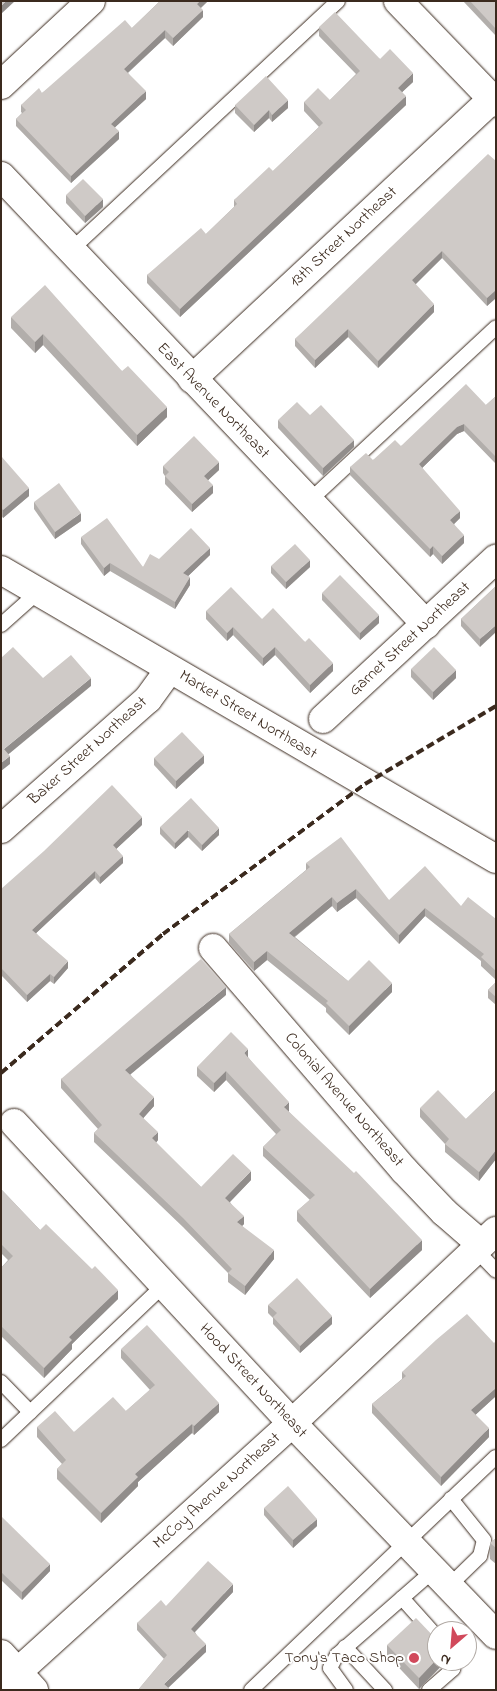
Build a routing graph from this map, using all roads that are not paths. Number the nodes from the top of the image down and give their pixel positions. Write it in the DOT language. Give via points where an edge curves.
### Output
graph roads {
  1 [pos="91,1"];
  2 [pos="338,1"];
  3 [pos="398,1"];
  4 [pos="1,85"];
  5 [pos="495,99"];
  6 [pos="1,176"];
  7 [pos="71,250"];
  8 [pos="496,327"];
  9 [pos="192,379"];
  10 [pos="309,501"];
  11 [pos="496,559"];
  12 [pos="1,570"];
  13 [pos="38,592"];
  14 [pos="426,624"];
  15 [pos="1,625"];
  16 [pos="170,669"];
  17 [pos="323,719"];
  18 [pos="1,829"];
  19 [pos="496,859"];
  20 [pos="213,948"];
  21 [pos="14,1123"];
  22 [pos="484,1241"];
  23 [pos="496,1271"];
  24 [pos="164,1285"];
  25 [pos="1,1382"];
  26 [pos="30,1412"];
  27 [pos="292,1423"];
  28 [pos="1,1440"];
  29 [pos="496,1457"];
  30 [pos="451,1499"];
  31 [pos="406,1542"];
  32 [pos="442,1578"];
  33 [pos="402,1598"];
  34 [pos="427,1626"];
  35 [pos="496,1634"];
  36 [pos="346,1647"];
  37 [pos="451,1671"];
  38 [pos="14,1676"];
  39 [pos="251,1690"];
  40 [pos="346,1690"];
  41 [pos="385,1690"];
  42 [pos="429,1690"];
  1 -- 4 [label="street"];
  2 -- 7 [label="lane"];
  3 -- 5 [label="street"];
  5 -- 9 [label="street, 13th Street Northeast"];
  6 -- 7 [label="street, East Avenue Northeast"];
  7 -- 9 [label="street, East Avenue Northeast"];
  8 -- 10 [label="lane"];
  9 -- 10 [label="street, East Avenue Northeast"];
  10 -- 14 [label="street, East Avenue Northeast"];
  11 -- 14 [label="street, Garnet Street Northeast"];
  12 -- 13 [label="street, Market Street Northeast"];
  13 -- 15 [label="lane"];
  13 -- 16 [label="street, Market Street Northeast"];
  14 -- 17 [label="street, Garnet Street Northeast"];
  16 -- 18 [label="street, Baker Street Northeast" via="148,699"];
  16 -- 19 [label="street, Market Street Northeast"];
  20 -- 22 [label="street, Colonial Avenue Northeast" via="404,1170 444,1212"];
  21 -- 24 [label="street, Hood Street Northeast"];
  22 -- 23 [label="lane"];
  22 -- 27 [label="street, McCoy Avenue Northeast"];
  24 -- 26 [label="lane"];
  24 -- 27 [label="street, Hood Street Northeast"];
  25 -- 26 [label="lane"];
  26 -- 28 [label="lane"];
  27 -- 31 [label="street, Hood Street Northeast"];
  27 -- 38 [label="street, McCoy Avenue Northeast"];
  29 -- 30 [label="lane"];
  30 -- 31 [label="lane"];
  30 -- 32 [label="lane" via="484,1540 480,1556"];
  31 -- 32 [label="street, Hood Street Northeast"];
  31 -- 39 [label="lane"];
  32 -- 33 [label="lane"];
  32 -- 35 [label="street, Hood Street Northeast"];
  33 -- 34 [label="lane"];
  33 -- 36 [label="lane"];
  36 -- 40 [label="lane" via="330,1668"];
  36 -- 41 [label="lane"];
  37 -- 42 [label="lane"];
}
